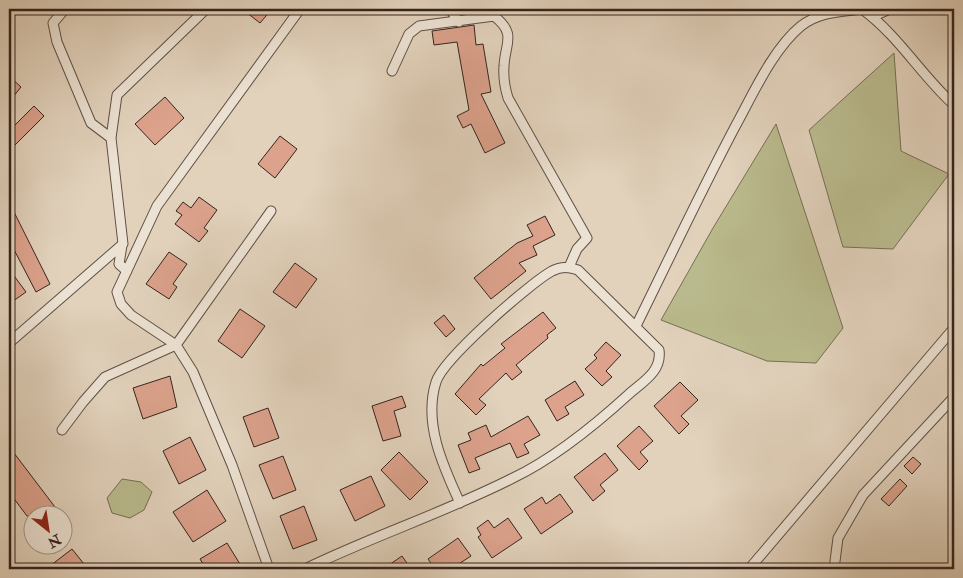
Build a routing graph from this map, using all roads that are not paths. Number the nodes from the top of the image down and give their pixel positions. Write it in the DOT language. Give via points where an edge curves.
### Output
graph roads {
  1 [pos="65,9"];
  2 [pos="206,9"];
  3 [pos="300,9"];
  4 [pos="450,9"];
  5 [pos="861,9"];
  6 [pos="890,9"];
  7 [pos="872,17"];
  8 [pos="459,22"];
  9 [pos="392,71"];
  10 [pos="954,104"];
  11 [pos="111,138"];
  12 [pos="271,211"];
  13 [pos="122,244"];
  14 [pos="569,267"];
  15 [pos="126,271"];
  16 [pos="636,326"];
  17 [pos="954,328"];
  18 [pos="9,344"];
  19 [pos="176,345"];
  20 [pos="954,397"];
  21 [pos="62,430"];
  22 [pos="460,503"];
  23 [pos="269,569"];
  24 [pos="305,569"];
  25 [pos="750,569"];
  26 [pos="834,569"];
  1 -- 11 [label="street" via="53,23 57,42 91,123"];
  2 -- 11 [label="street" via="117,95"];
  3 -- 15 [label="street" via="157,206"];
  4 -- 8 [label="street"];
  5 -- 7 [label="street"];
  5 -- 16 [label="street" via="820,14 800,26 785,43 757,85"];
  6 -- 7 [label="street"];
  7 -- 10 [label="street" via="935,88"];
  8 -- 9 [label="street" via="420,26 409,34"];
  8 -- 14 [label="street" via="494,16 506,25 509,37 504,81 508,98 587,238 577,248"];
  11 -- 13 [label="street"];
  12 -- 19 [label="street"];
  13 -- 15 [label="street" via="119,264"];
  13 -- 18 [label="street"];
  14 -- 16 [label="street" via="578,270"];
  14 -- 22 [label="street" via="552,271 505,308 453,357 436,380 431,414 440,459"];
  15 -- 19 [label="street" via="117,292 121,304 131,315"];
  16 -- 22 [label="street" via="660,350 661,361 656,370 614,408 557,451 515,478"];
  17 -- 25 [label="street"];
  19 -- 21 [label="street" via="105,377"];
  19 -- 23 [label="street" via="193,372 210,410"];
  20 -- 26 [label="street" via="863,495 838,538"];
  22 -- 24 [label="street"];
}
